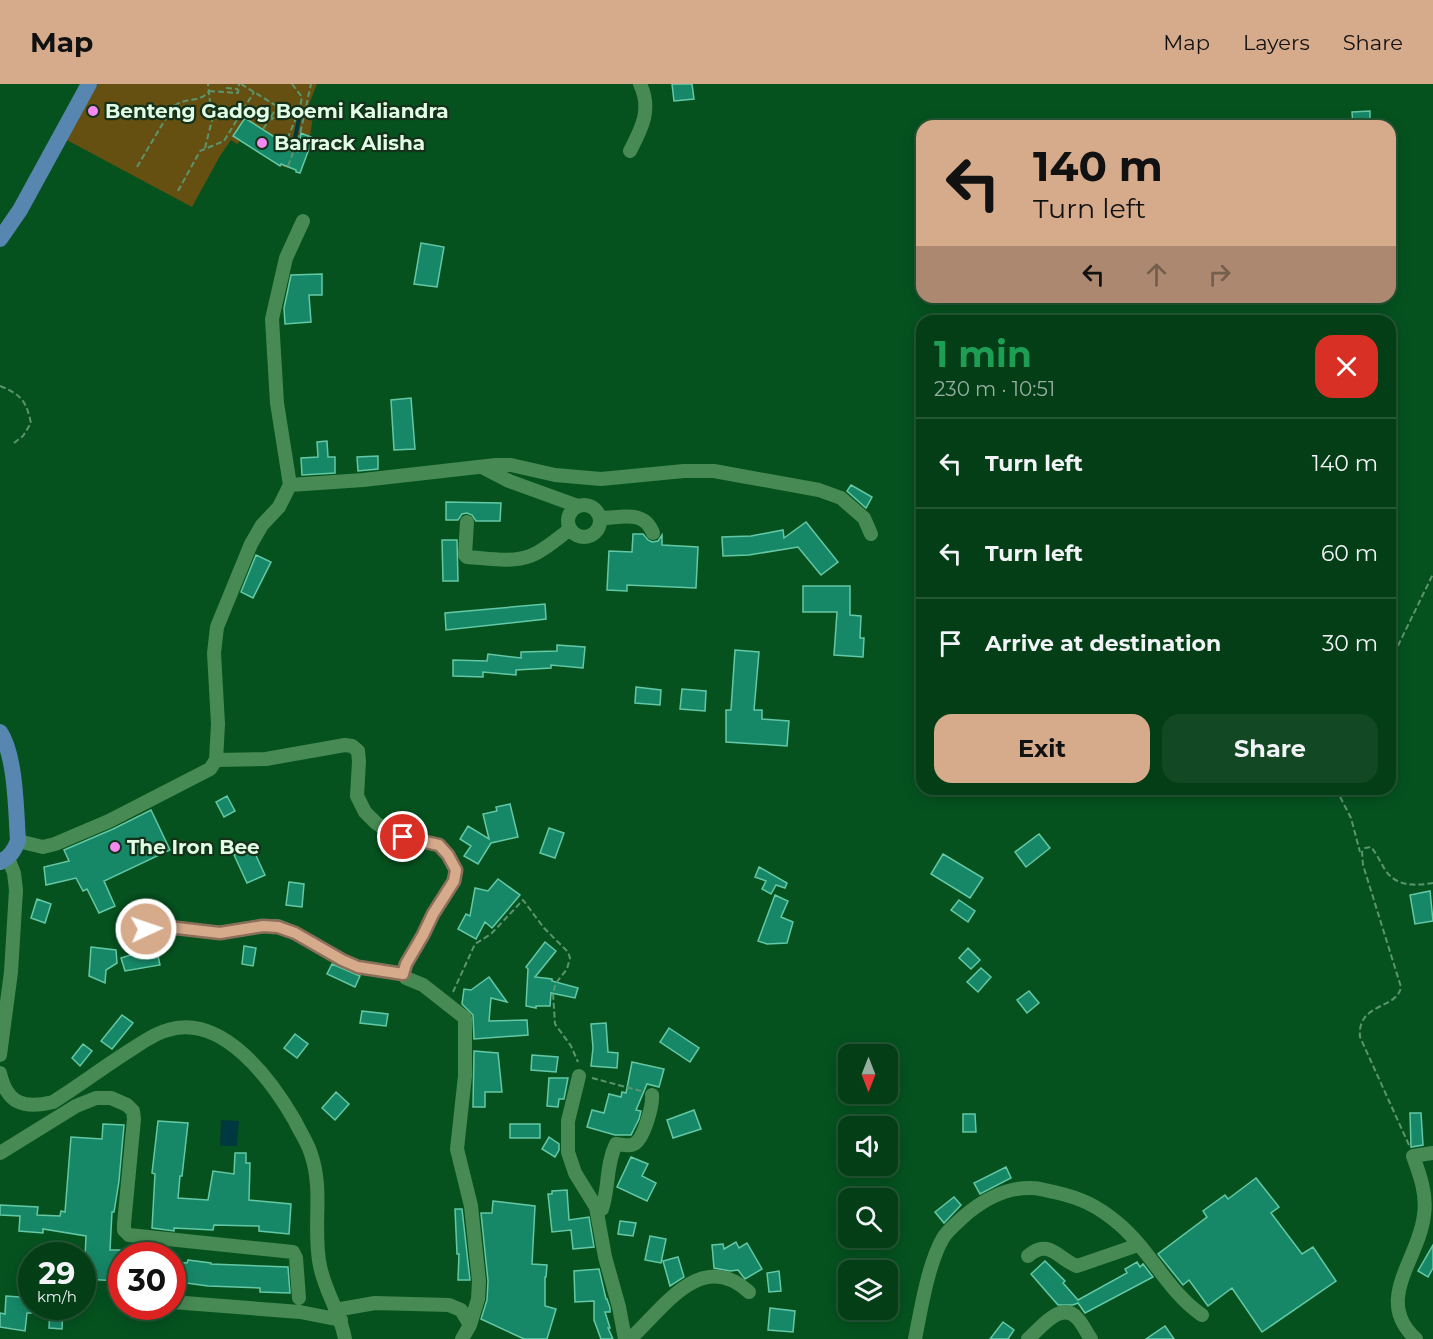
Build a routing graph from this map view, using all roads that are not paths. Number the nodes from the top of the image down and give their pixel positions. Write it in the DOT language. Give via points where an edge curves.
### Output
graph roads {
  1 [pos="88,84"];
  2 [pos="640,84"];
  3 [pos="630,151"];
  4 [pos="303,221"];
  5 [pos="0,239"];
  6 [pos="482,467"];
  7 [pos="290,485"];
  8 [pos="578,506"];
  9 [pos="600,519"];
  10 [pos="467,522"];
  11 [pos="570,530"];
  12 [pos="653,533"];
  13 [pos="871,534"];
  14 [pos="0,732"];
  15 [pos="216,760"];
  16 [pos="18,841"];
  17 [pos="4,860"];
  18 [pos="133,933"];
  19 [pos="403,974"];
  20 [pos="0,1055"];
  21 [pos="0,1073"];
  22 [pos="579,1076"];
  23 [pos="652,1095"];
  24 [pos="37,1106"];
  25 [pos="44,1127"];
  26 [pos="1433,1153"];
  27 [pos="0,1154"];
  28 [pos="597,1211"];
  29 [pos="1138,1245"];
  30 [pos="1028,1256"];
  31 [pos="749,1292"];
  32 [pos="299,1298"];
  33 [pos="186,1303"];
  34 [pos="338,1315"];
  35 [pos="1202,1315"];
  36 [pos="471,1325"];
  37 [pos="345,1339"];
  38 [pos="462,1339"];
  39 [pos="625,1339"];
  40 [pos="630,1339"];
  41 [pos="915,1339"];
  42 [pos="1028,1339"];
  43 [pos="1091,1339"];
  44 [pos="1416,1339"];
  1 -- 5 [label="main road" via="20,210"];
  2 -- 3 [label="street" via="645,117"];
  4 -- 7 [label="street" via="286,258 272,319 277,404"];
  6 -- 7 [label="street"];
  6 -- 8 [label="street"];
  6 -- 13 [label="street" via="511,465 555,475 601,479 714,471 819,490 842,498 864,518"];
  7 -- 15 [label="street" via="251,544 217,627"];
  8 -- 9 [label="street" via="589,506"];
  8 -- 11 [label="street" via="568,519"];
  9 -- 11 [label="street" via="598,529 590,536 579,536"];
  9 -- 12 [label="street" via="644,519"];
  10 -- 11 [label="street" via="467,557 528,557"];
  14 -- 16 [label="main road" via="7,743 11,766"];
  15 -- 16 [label="street" via="210,769 86,832 43,847"];
  15 -- 19 [label="street" via="266,759 345,745 356,748 357,796 365,812 391,833 439,845 456,870 454,881"];
  16 -- 17 [label="main road"];
  17 -- 20 [label="street" via="14,873 16,890"];
  18 -- 19 [label="street" via="168,927 220,933 278,927 358,967"];
  19 -- 36 [label="street" via="465,1018 465,1076 457,1149 471,1206 479,1281"];
  21 -- 24 [label="street" via="11,1098"];
  22 -- 28 [label="street" via="568,1121 568,1152"];
  23 -- 28 [label="street" via="639,1141 631,1146 616,1144 611,1154 605,1198 602,1209"];
  24 -- 25 [label="street"];
  24 -- 34 [label="street" via="53,1102 168,1029 206,1031 228,1042 246,1055 274,1088 311,1153 319,1203 319,1265"];
  25 -- 27 [label="street"];
  25 -- 32 [label="street" via="96,1098 111,1098 127,1105 134,1111 134,1119 124,1230 129,1235 293,1252"];
  26 -- 44 [label="street" via="1413,1156 1423,1185 1424,1214 1419,1240 1396,1301 1401,1319"];
  28 -- 39 [label="street"];
  29 -- 30 [label="street" via="1077,1266 1048,1249"];
  29 -- 35 [label="street" via="1173,1290"];
  29 -- 41 [label="street" via="1110,1216 1081,1199 1031,1187 1006,1192 969,1212 944,1236 936,1253"];
  31 -- 40 [label="street" via="725,1277 699,1278 682,1289"];
  33 -- 34 [label="street"];
  34 -- 36 [label="street" via="375,1303 449,1305 461,1310"];
  34 -- 37 [label="street"];
  36 -- 38 [label="street"];
  42 -- 43 [label="street" via="1054,1316 1065,1313 1076,1317"];
}
